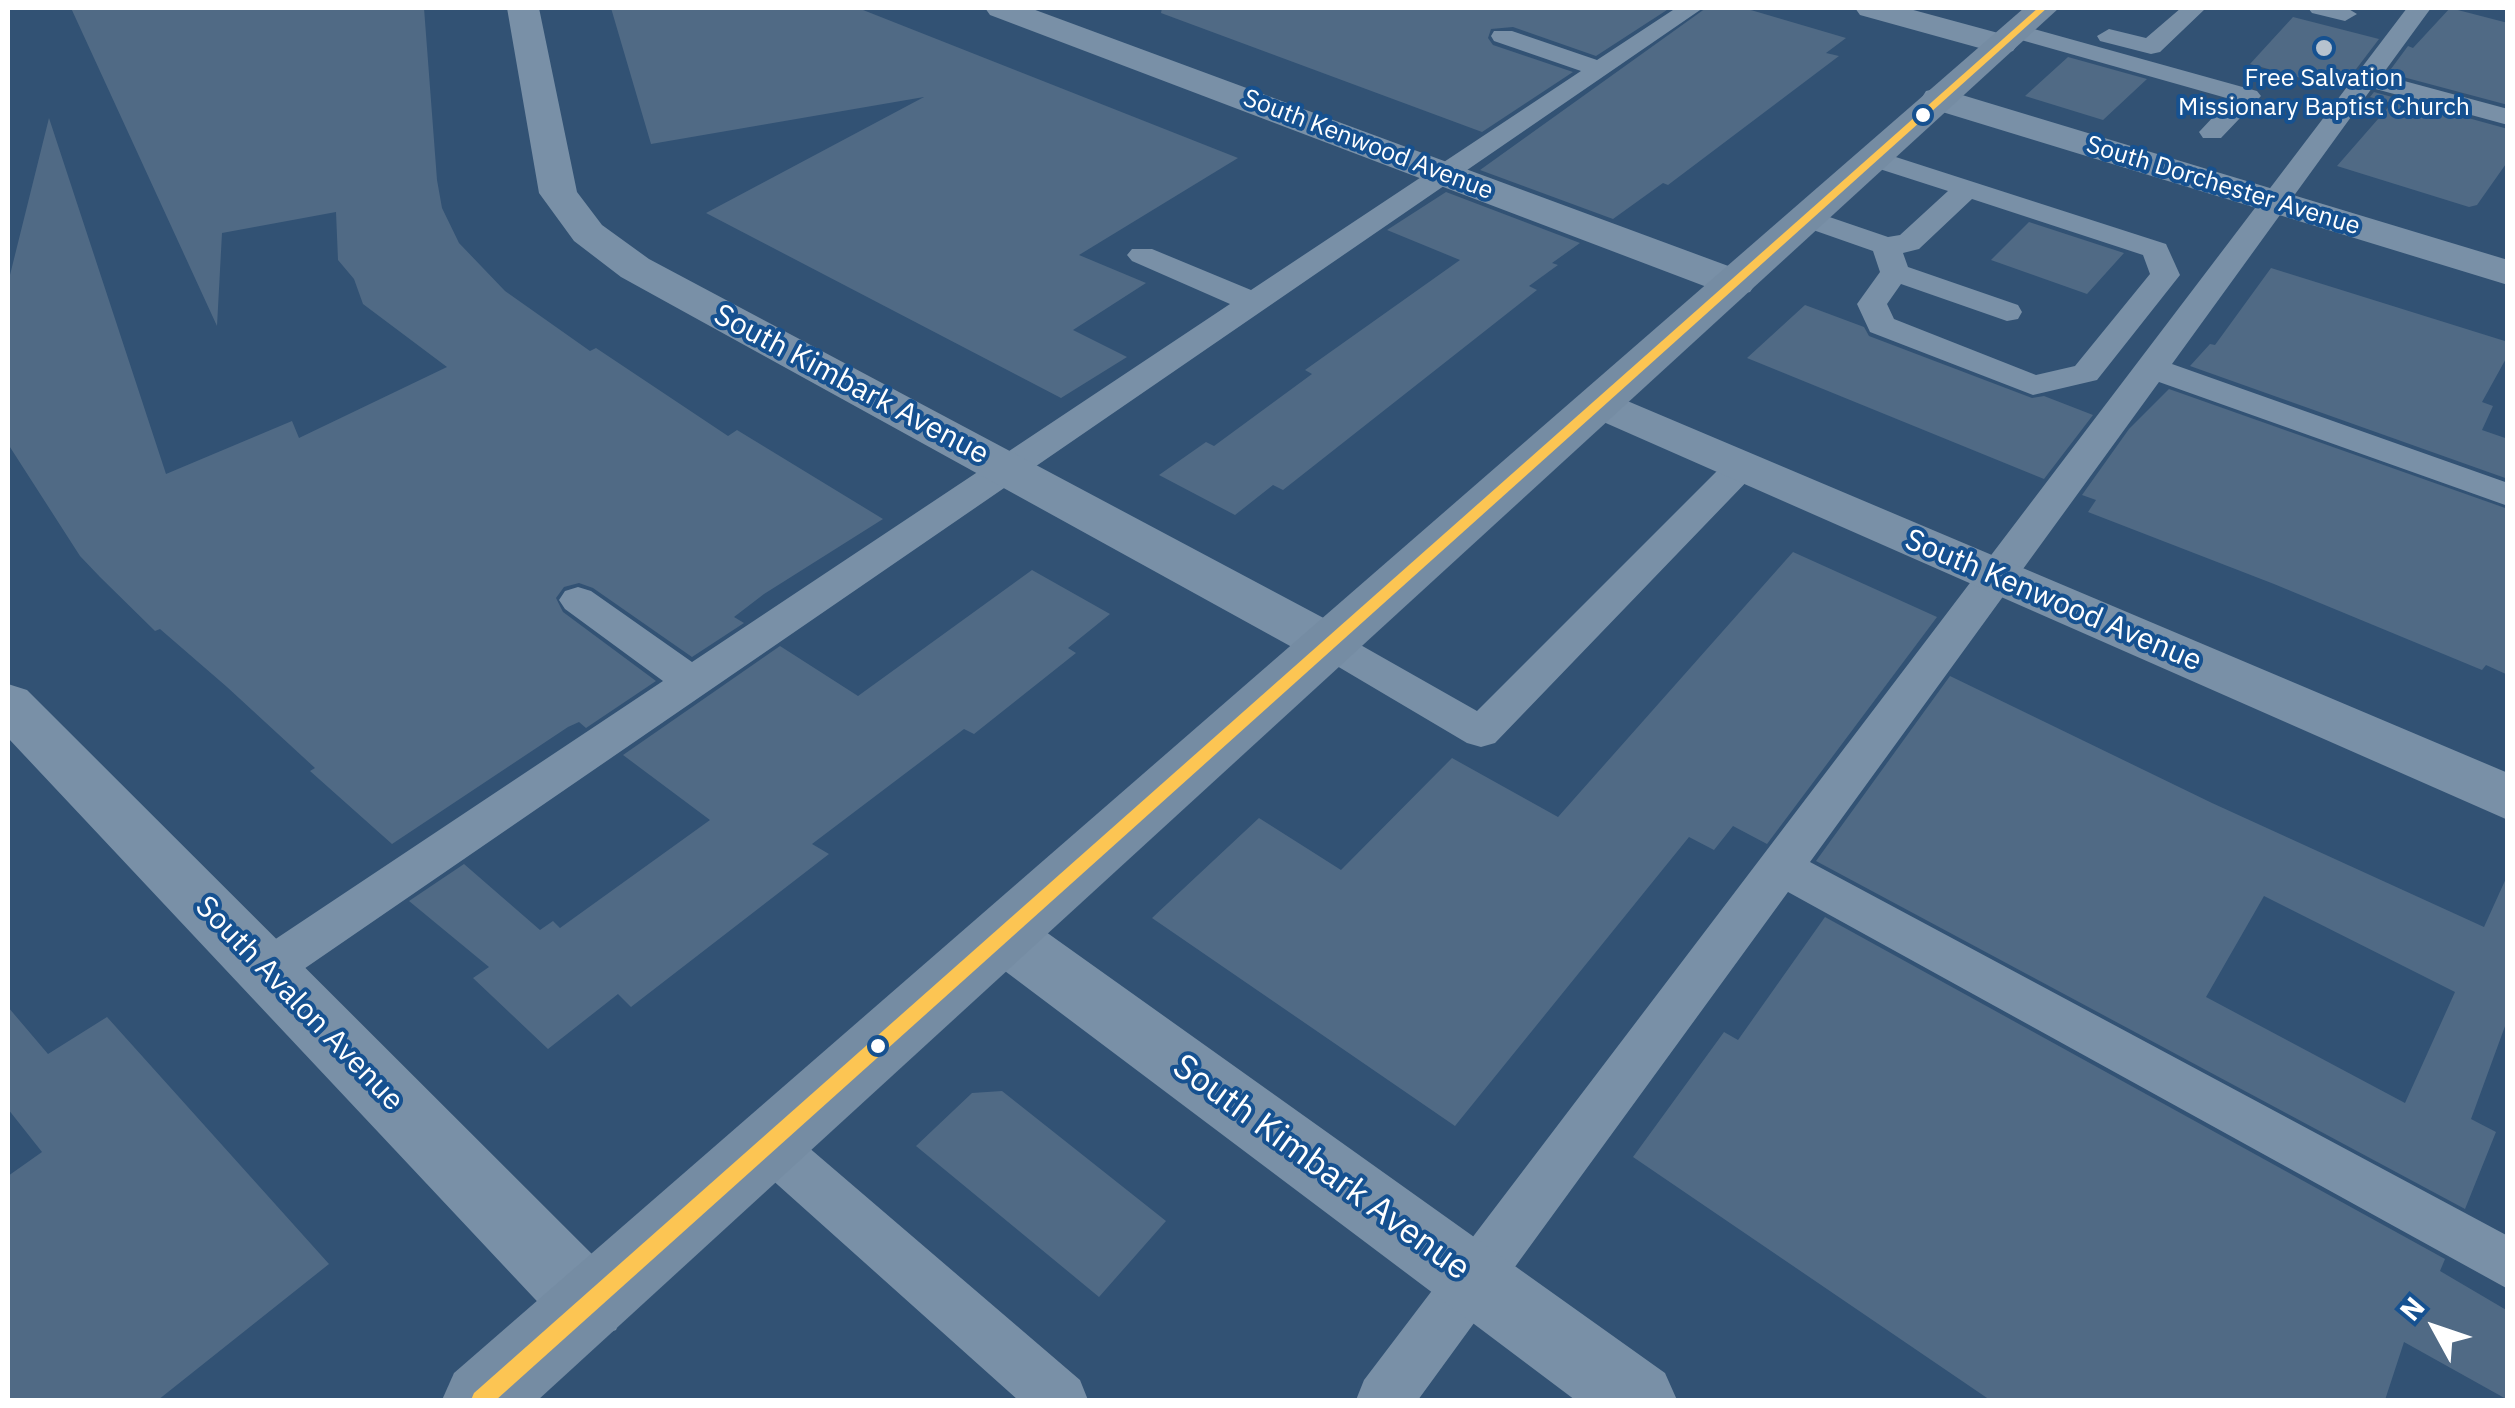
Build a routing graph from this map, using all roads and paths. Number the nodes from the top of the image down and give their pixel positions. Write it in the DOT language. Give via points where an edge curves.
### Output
graph roads {
  1 [pos="523,8"];
  2 [pos="1001,8"];
  3 [pos="1691,8"];
  4 [pos="1872,8"];
  5 [pos="2194,8"];
  6 [pos="2320,8"];
  7 [pos="2419,8"];
  8 [pos="2345,14"];
  9 [pos="2020,21"];
  10 [pos="1503,36"];
  11 [pos="1600,69"];
  12 [pos="2366,79"];
  13 [pos="1939,100"];
  14 [pos="2508,117"];
  15 [pos="2212,132"];
  16 [pos="1874,158"];
  17 [pos="1445,174"];
  18 [pos="1967,188"];
  19 [pos="2274,202"];
  20 [pos="1806,218"];
  21 [pos="1142,255"];
  22 [pos="1891,259"];
  23 [pos="2508,273"];
  24 [pos="1735,282"];
  25 [pos="1254,303"];
  26 [pos="2007,312"];
  27 [pos="2151,368"];
  28 [pos="1599,403"];
  29 [pos="1743,466"];
  30 [pos="1007,470"];
  31 [pos="2508,496"];
  32 [pos="1997,576"];
  33 [pos="578,600"];
  34 [pos="1329,644"];
  35 [pos="693,682"];
  36 [pos="8,704"];
  37 [pos="2508,798"];
  38 [pos="1781,866"];
  39 [pos="1003,935"];
  40 [pos="266,970"];
  41 [pos="768,1144"];
  42 [pos="2508,1264"];
  43 [pos="1475,1280"];
  44 [pos="590,1304"];
  45 [pos="481,1400"];
  46 [pos="1060,1400"];
  47 [pos="1384,1400"];
  48 [pos="1638,1400"];
  1 -- 30 [label="street, South Kimbark Avenue" via="558,193 588,232 635,268"];
  2 -- 17 [label="street, South Kenwood Avenue"];
  3 -- 11 [label="lane"];
  4 -- 9 [label="street"];
  5 -- 9 [label="lane" via="2151,47"];
  6 -- 8 [label="lane"];
  7 -- 12 [label="lane"];
  9 -- 13 [label="main road"];
  9 -- 15 [label="lane" via="2248,96"];
  10 -- 11 [label="lane"];
  11 -- 17 [label="lane"];
  12 -- 14 [label="lane"];
  12 -- 19 [label="lane"];
  13 -- 16 [label="main road"];
  13 -- 19 [label="street, South Dorchester Avenue"];
  16 -- 18 [label="lane"];
  16 -- 20 [label="main road"];
  17 -- 24 [label="street, South Kenwood Avenue"];
  17 -- 25 [label="lane"];
  18 -- 22 [label="lane"];
  18 -- 22 [label="lane" via="2156,250 2165,275 2086,374 2034,386 1881,325 1872,304"];
  19 -- 23 [label="street, South Dorchester Avenue"];
  19 -- 27 [label="lane"];
  20 -- 22 [label="lane"];
  20 -- 24 [label="main road"];
  21 -- 25 [label="lane"];
  22 -- 26 [label="lane"];
  24 -- 28 [label="main road"];
  25 -- 30 [label="lane"];
  27 -- 31 [label="lane"];
  27 -- 32 [label="lane"];
  28 -- 29 [label="street, South Kenwood Avenue"];
  28 -- 34 [label="main road"];
  29 -- 32 [label="street, South Kenwood Avenue"];
  29 -- 34 [label="lane" via="1480,732"];
  30 -- 34 [label="street, South Kimbark Avenue"];
  30 -- 35 [label="lane"];
  32 -- 37 [label="street, South Kenwood Avenue"];
  32 -- 38 [label="lane"];
  33 -- 35 [label="lane"];
  34 -- 39 [label="main road"];
  35 -- 40 [label="lane"];
  36 -- 40 [label="street, South Avalon Avenue"];
  38 -- 42 [label="lane"];
  38 -- 43 [label="lane"];
  39 -- 41 [label="main road"];
  39 -- 43 [label="street, South Kimbark Avenue"];
  40 -- 44 [label="street, South Avalon Avenue"];
  41 -- 44 [label="main road"];
  41 -- 46 [label="lane"];
  43 -- 47 [label="lane"];
  43 -- 48 [label="street, South Kimbark Avenue"];
  44 -- 45 [label="main road"];
}
